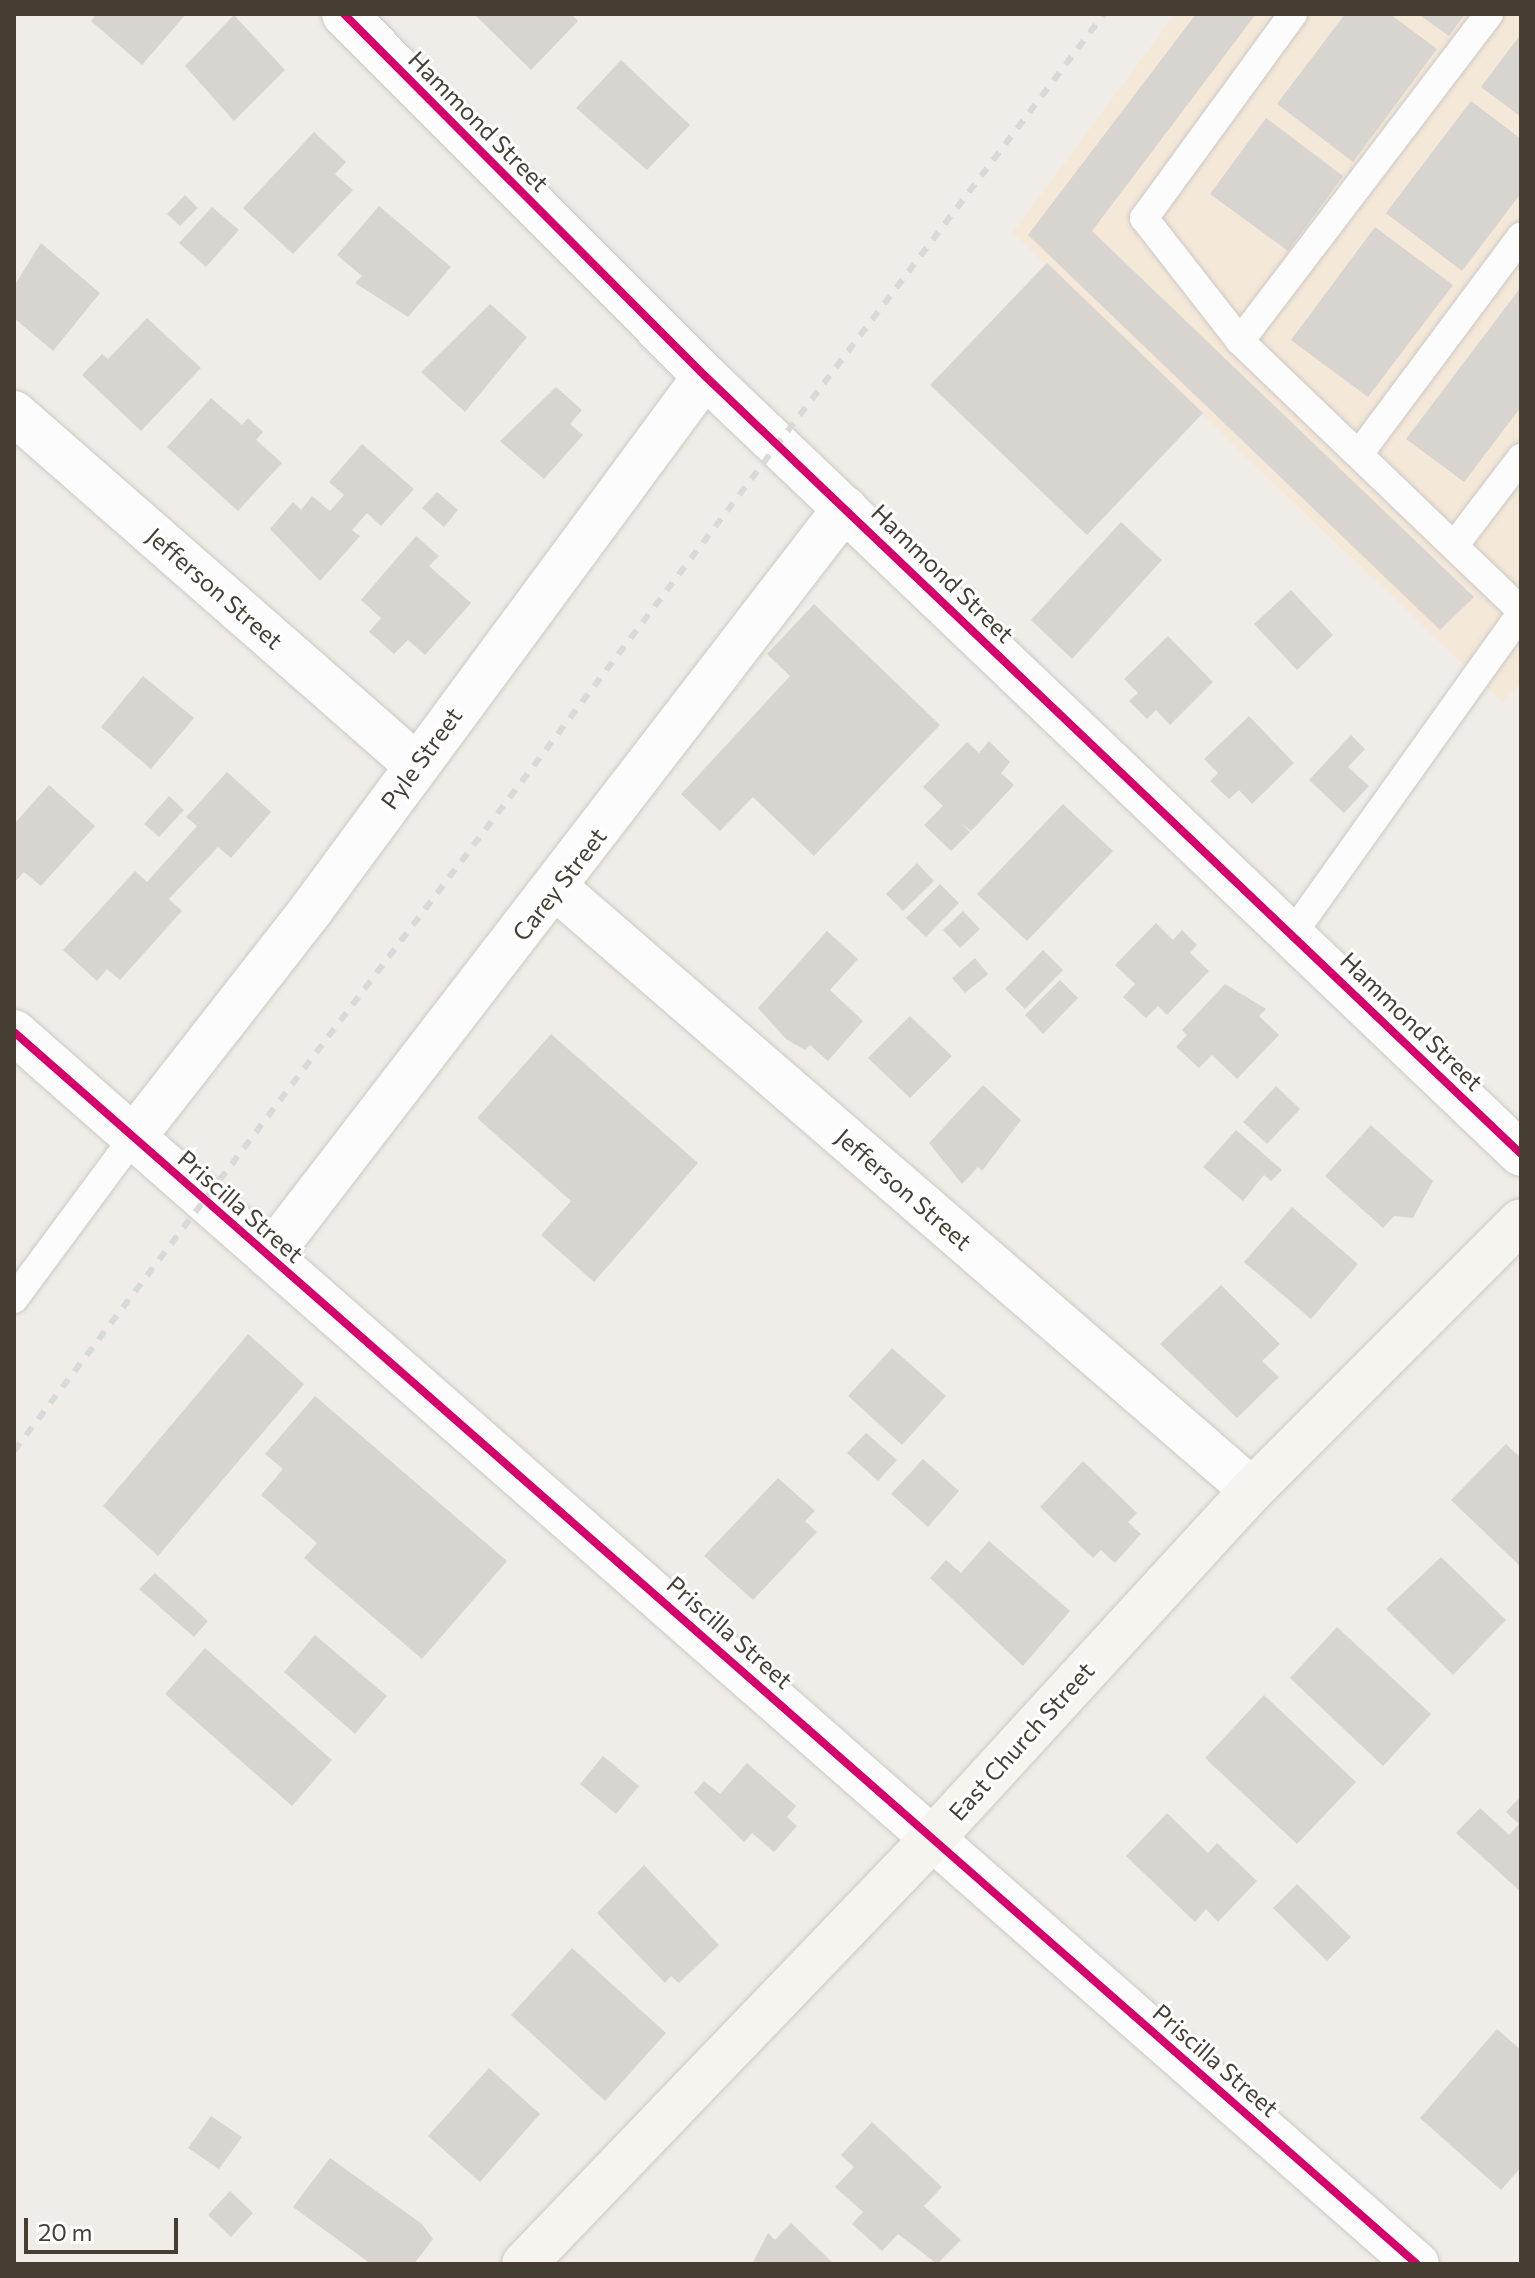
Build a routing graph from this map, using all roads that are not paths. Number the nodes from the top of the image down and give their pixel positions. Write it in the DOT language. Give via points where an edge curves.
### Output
graph roads {
  1 [pos="344,14"];
  2 [pos="1293,14"];
  3 [pos="1489,14"];
  4 [pos="1521,237"];
  5 [pos="1240,341"];
  6 [pos="705,376"];
  7 [pos="14,413"];
  8 [pos="1359,454"];
  9 [pos="1521,458"];
  10 [pos="845,508"];
  11 [pos="1454,546"];
  12 [pos="1521,611"];
  13 [pos="415,764"];
  14 [pos="556,888"];
  15 [pos="1293,933"];
  16 [pos="14,1032"];
  17 [pos="133,1138"];
  18 [pos="1521,1154"];
  19 [pos="1521,1221"];
  20 [pos="269,1256"];
  21 [pos="14,1299"];
  22 [pos="1252,1490"];
  23 [pos="934,1837"];
  24 [pos="524,2264"];
  25 [pos="1417,2264"];
  1 -- 6 [label="street, Hammond Street"];
  2 -- 5 [label="lane" via="1144,218"];
  3 -- 5 [label="lane"];
  4 -- 8 [label="lane"];
  5 -- 8 [label="lane"];
  6 -- 10 [label="street, Hammond Street"];
  6 -- 13 [label="street, Pyle Street"];
  7 -- 13 [label="street, Jefferson Street"];
  8 -- 11 [label="lane"];
  9 -- 11 [label="lane"];
  10 -- 14 [label="street, Carey Street"];
  10 -- 15 [label="street, Hammond Street"];
  11 -- 12 [label="lane"];
  12 -- 15 [label="lane"];
  13 -- 17 [label="street, Pyle Street"];
  14 -- 20 [label="street, Carey Street"];
  14 -- 22 [label="street, Jefferson Street"];
  15 -- 18 [label="street, Hammond Street"];
  16 -- 17 [label="street, Priscilla Street"];
  17 -- 20 [label="street, Priscilla Street"];
  17 -- 21 [label="lane"];
  19 -- 22 [label="street, East Church Street"];
  20 -- 23 [label="street, Priscilla Street"];
  22 -- 23 [label="street, East Church Street"];
  23 -- 24 [label="street, East Church Street"];
  23 -- 25 [label="street, Priscilla Street"];
}
